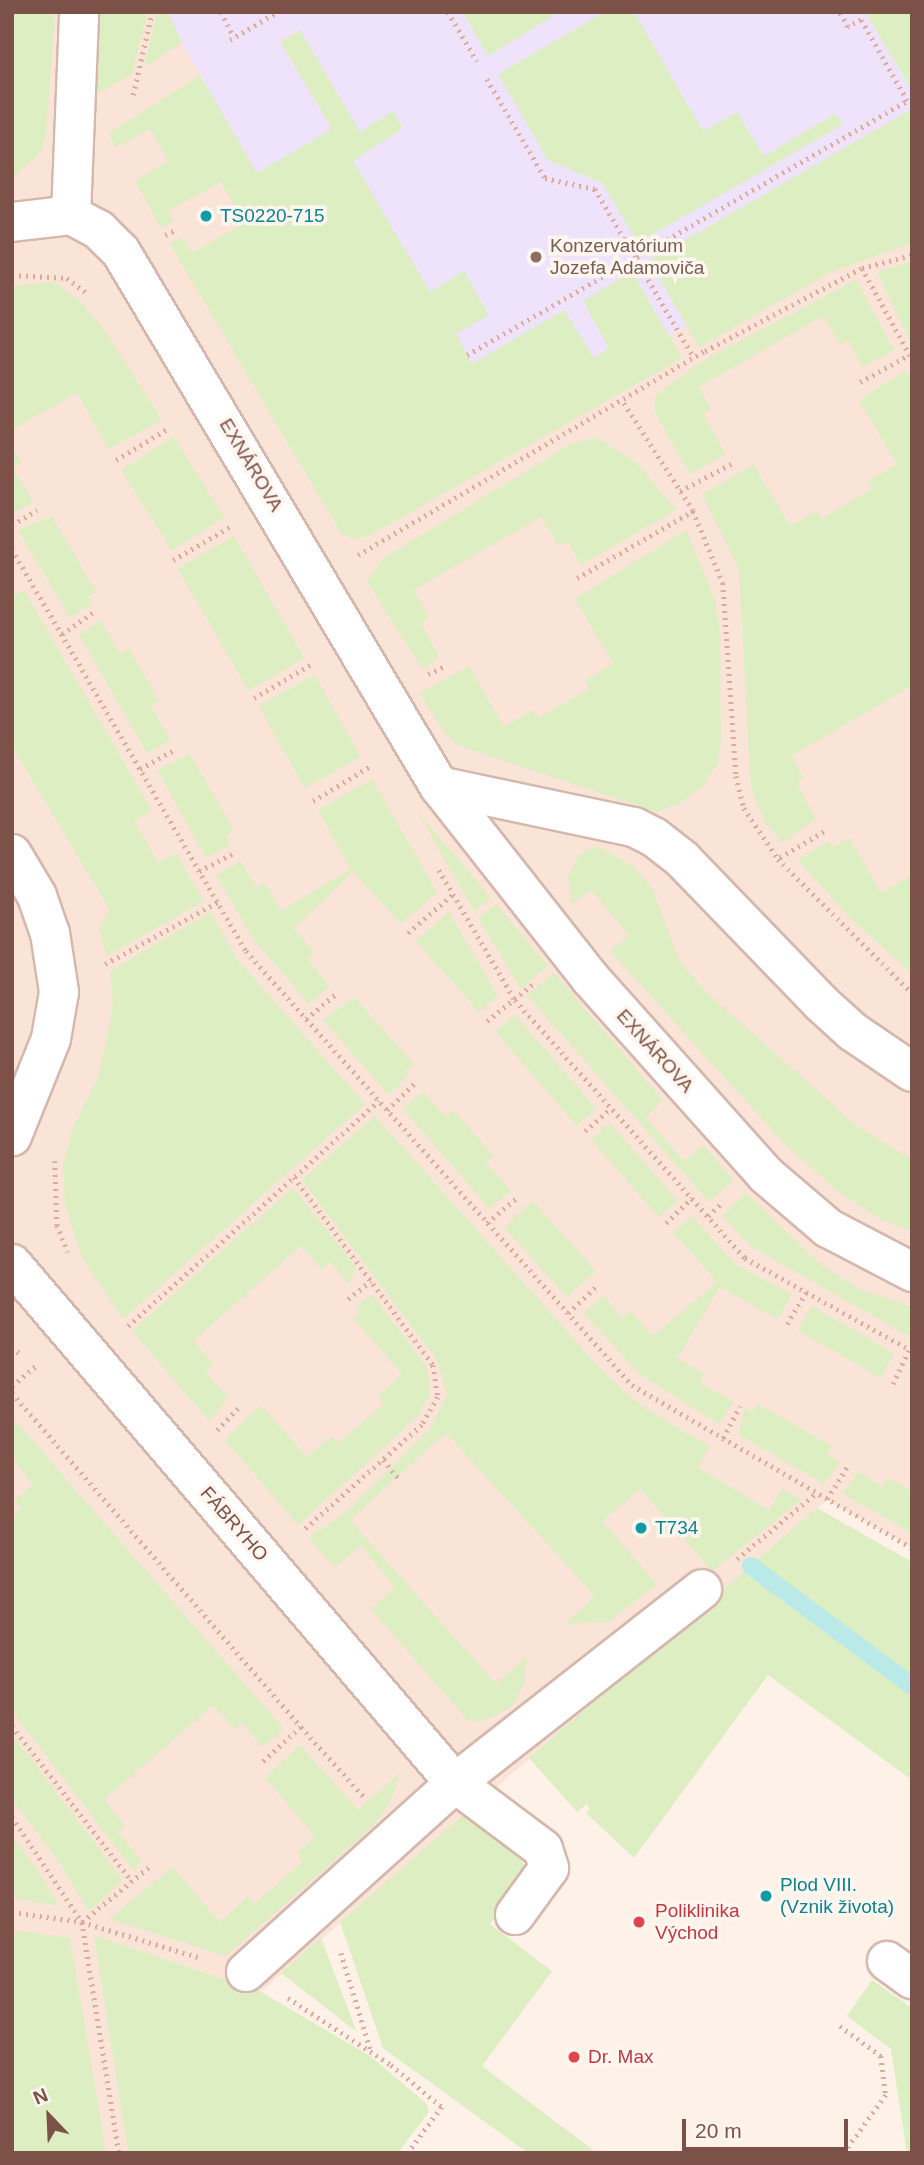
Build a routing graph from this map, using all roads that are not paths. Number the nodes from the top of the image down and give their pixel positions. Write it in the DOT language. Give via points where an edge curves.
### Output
graph roads {
  1 [pos="79,12"];
  2 [pos="71,215"];
  3 [pos="12,222"];
  4 [pos="439,786"];
  5 [pos="12,854"];
  6 [pos="912,1072"];
  7 [pos="12,1136"];
  8 [pos="12,1265"];
  9 [pos="912,1272"];
  10 [pos="702,1589"];
  11 [pos="455,1783"];
  12 [pos="516,1915"];
  13 [pos="246,1972"];
  1 -- 2 [label="street"];
  2 -- 3 [label="street"];
  2 -- 4 [label="street, EXNÁROVA" via="99,230 140,277"];
  4 -- 6 [label="street" via="634,827 654,837 683,860 821,1003 853,1032"];
  4 -- 9 [label="street, EXNÁROVA" via="590,978 766,1175 828,1228"];
  5 -- 7 [label="street" via="37,896 50,933 59,992 51,1039"];
  8 -- 11 [label="street, FÁBRYHO"];
  10 -- 11 [label="street"];
  11 -- 12 [label="street, FÁBRYHO" via="549,1857 549,1868"];
  11 -- 13 [label="street"];
}
